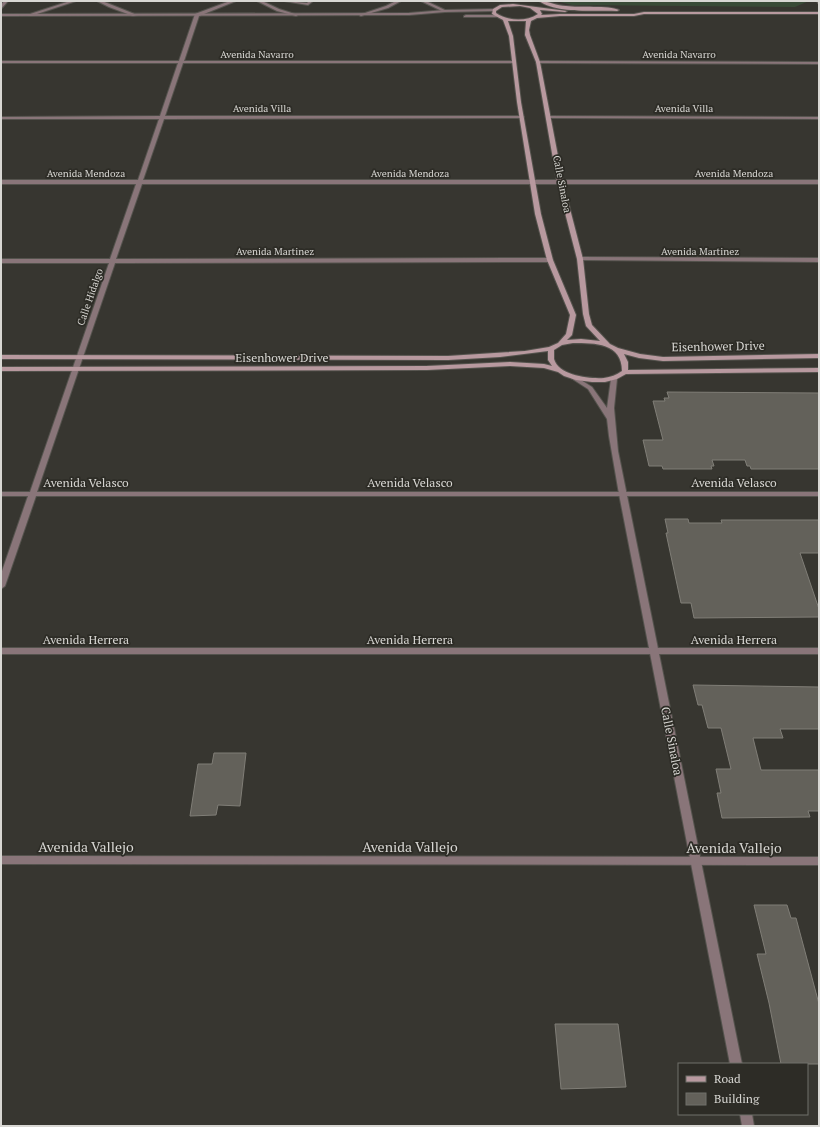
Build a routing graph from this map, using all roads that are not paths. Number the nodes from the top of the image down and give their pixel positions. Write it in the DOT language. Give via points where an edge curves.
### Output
graph roads {
  1 [pos="6,1"];
  2 [pos="74,1"];
  3 [pos="99,1"];
  4 [pos="234,1"];
  5 [pos="259,1"];
  6 [pos="286,1"];
  7 [pos="311,1"];
  8 [pos="399,1"];
  9 [pos="423,1"];
  10 [pos="527,1"];
  11 [pos="541,1"];
  12 [pos="508,3"];
  13 [pos="530,7"];
  14 [pos="1,8"];
  15 [pos="537,9"];
  16 [pos="494,10"];
  17 [pos="617,10"];
  18 [pos="445,11"];
  19 [pos="644,13"];
  20 [pos="819,13"];
  21 [pos="361,14"];
  22 [pos="409,14"];
  23 [pos="1,15"];
  24 [pos="29,15"];
  25 [pos="135,15"];
  26 [pos="197,15"];
  27 [pos="296,15"];
  28 [pos="496,16"];
  29 [pos="535,17"];
  30 [pos="505,19"];
  31 [pos="529,19"];
  32 [pos="1,62"];
  33 [pos="514,62"];
  34 [pos="538,62"];
  35 [pos="181,63"];
  36 [pos="819,63"];
  37 [pos="162,117"];
  38 [pos="522,117"];
  39 [pos="548,117"];
  40 [pos="1,118"];
  41 [pos="819,118"];
  42 [pos="1,182"];
  43 [pos="140,182"];
  44 [pos="532,182"];
  45 [pos="560,182"];
  46 [pos="819,182"];
  47 [pos="580,259"];
  48 [pos="1,260"];
  49 [pos="550,260"];
  50 [pos="819,260"];
  51 [pos="113,261"];
  52 [pos="560,344"];
  53 [pos="607,345"];
  54 [pos="551,349"];
  55 [pos="618,350"];
  56 [pos="819,356"];
  57 [pos="1,357"];
  58 [pos="81,357"];
  59 [pos="77,368"];
  60 [pos="1,369"];
  61 [pos="819,370"];
  62 [pos="561,371"];
  63 [pos="625,372"];
  64 [pos="573,377"];
  65 [pos="614,379"];
  66 [pos="610,418"];
  67 [pos="1,494"];
  68 [pos="33,494"];
  69 [pos="623,494"];
  70 [pos="819,494"];
  71 [pos="1,586"];
  72 [pos="1,651"];
  73 [pos="654,651"];
  74 [pos="819,651"];
  75 [pos="1,860"];
  76 [pos="696,861"];
  77 [pos="819,861"];
  78 [pos="736,1063"];
  79 [pos="746,1115"];
  80 [pos="748,1126"];
  1 -- 14 [label="street"];
  2 -- 24 [label="street"];
  3 -- 25 [label="street"];
  4 -- 26 [label="street"];
  5 -- 27 [label="street"];
  6 -- 7 [label="street" via="308,4"];
  8 -- 21 [label="street"];
  9 -- 18 [label="street"];
  10 -- 13 [label="main road"];
  11 -- 17 [label="main road" via="568,8"];
  12 -- 13 [label="main road"];
  12 -- 16 [label="main road"];
  13 -- 15 [label="main road"];
  15 -- 17 [label="main road"];
  15 -- 29 [label="main road" via="540,14"];
  16 -- 18 [label="street"];
  16 -- 28 [label="main road"];
  17 -- 19 [label="main road"];
  18 -- 22 [label="street"];
  19 -- 20 [label="main road"];
  19 -- 29 [label="main road"];
  21 -- 22 [label="street"];
  21 -- 27 [label="street"];
  22 -- 28 [label="street" via="418,17"];
  23 -- 24 [label="street"];
  24 -- 25 [label="street"];
  25 -- 26 [label="street"];
  26 -- 27 [label="street"];
  26 -- 35 [label="street, Calle Hidalgo"];
  28 -- 30 [label="main road"];
  29 -- 31 [label="main road"];
  30 -- 31 [label="main road"];
  30 -- 33 [label="main road" via="511,36"];
  31 -- 34 [label="main road, Calle Sinaloa" via="526,34"];
  32 -- 35 [label="street, Avenida Navarro"];
  33 -- 35 [label="street, Avenida Navarro"];
  33 -- 38 [label="main road"];
  34 -- 36 [label="street, Avenida Navarro"];
  34 -- 39 [label="main road, Calle Sinaloa"];
  35 -- 37 [label="street, Calle Hidalgo"];
  37 -- 38 [label="street, Avenida Villa"];
  37 -- 40 [label="street, Avenida Villa"];
  37 -- 43 [label="street, Calle Hidalgo"];
  38 -- 44 [label="main road"];
  39 -- 41 [label="street, Avenida Villa"];
  39 -- 45 [label="main road, Calle Sinaloa"];
  42 -- 43 [label="street, Avenida Mendoza"];
  43 -- 44 [label="street, Avenida Mendoza"];
  43 -- 51 [label="street, Calle Hidalgo"];
  44 -- 45 [label="street, Avenida Mendoza"];
  44 -- 49 [label="main road"];
  45 -- 46 [label="street, Avenida Mendoza"];
  45 -- 47 [label="main road, Calle Sinaloa"];
  47 -- 50 [label="street, Avenida Martinez"];
  47 -- 53 [label="main road, Calle Sinaloa" via="589,326"];
  48 -- 51 [label="street, Avenida Martinez"];
  49 -- 51 [label="street, Avenida Martinez"];
  49 -- 52 [label="main road" via="573,315 569,335"];
  51 -- 58 [label="street, Calle Hidalgo"];
  52 -- 53 [label="main road" via="573,341"];
  52 -- 54 [label="main road, Eisenhower Drive"];
  53 -- 55 [label="main road, Eisenhower Drive"];
  54 -- 58 [label="main road, Eisenhower Drive" via="525,354 455,357"];
  54 -- 62 [label="main road" via="552,362"];
  55 -- 56 [label="main road, Eisenhower Drive" via="663,359"];
  55 -- 63 [label="main road" via="626,360"];
  57 -- 58 [label="main road, Eisenhower Drive"];
  58 -- 59 [label="street, Calle Hidalgo"];
  59 -- 60 [label="main road, Eisenhower Drive"];
  59 -- 62 [label="main road, Eisenhower Drive" via="427,368 510,364 544,366"];
  59 -- 68 [label="street, Calle Hidalgo"];
  61 -- 63 [label="main road, Eisenhower Drive"];
  62 -- 64 [label="main road, Eisenhower Drive"];
  63 -- 65 [label="main road"];
  64 -- 65 [label="main road, Eisenhower Drive" via="594,381"];
  64 -- 66 [label="street, Calle Sinaloa" via="590,388"];
  65 -- 66 [label="street, Calle Sinaloa"];
  66 -- 69 [label="street, Calle Sinaloa"];
  67 -- 68 [label="street, Avenida Velasco"];
  68 -- 69 [label="street, Avenida Velasco"];
  68 -- 71 [label="street, Calle Hidalgo"];
  69 -- 70 [label="street, Avenida Velasco"];
  69 -- 73 [label="street, Calle Sinaloa"];
  72 -- 73 [label="street, Avenida Herrera"];
  73 -- 74 [label="street, Avenida Herrera"];
  73 -- 76 [label="street, Calle Sinaloa"];
  75 -- 76 [label="street, Avenida Vallejo"];
  76 -- 77 [label="street, Avenida Vallejo"];
  76 -- 78 [label="street, Calle Sinaloa"];
  79 -- 80 [label="street"];
}
